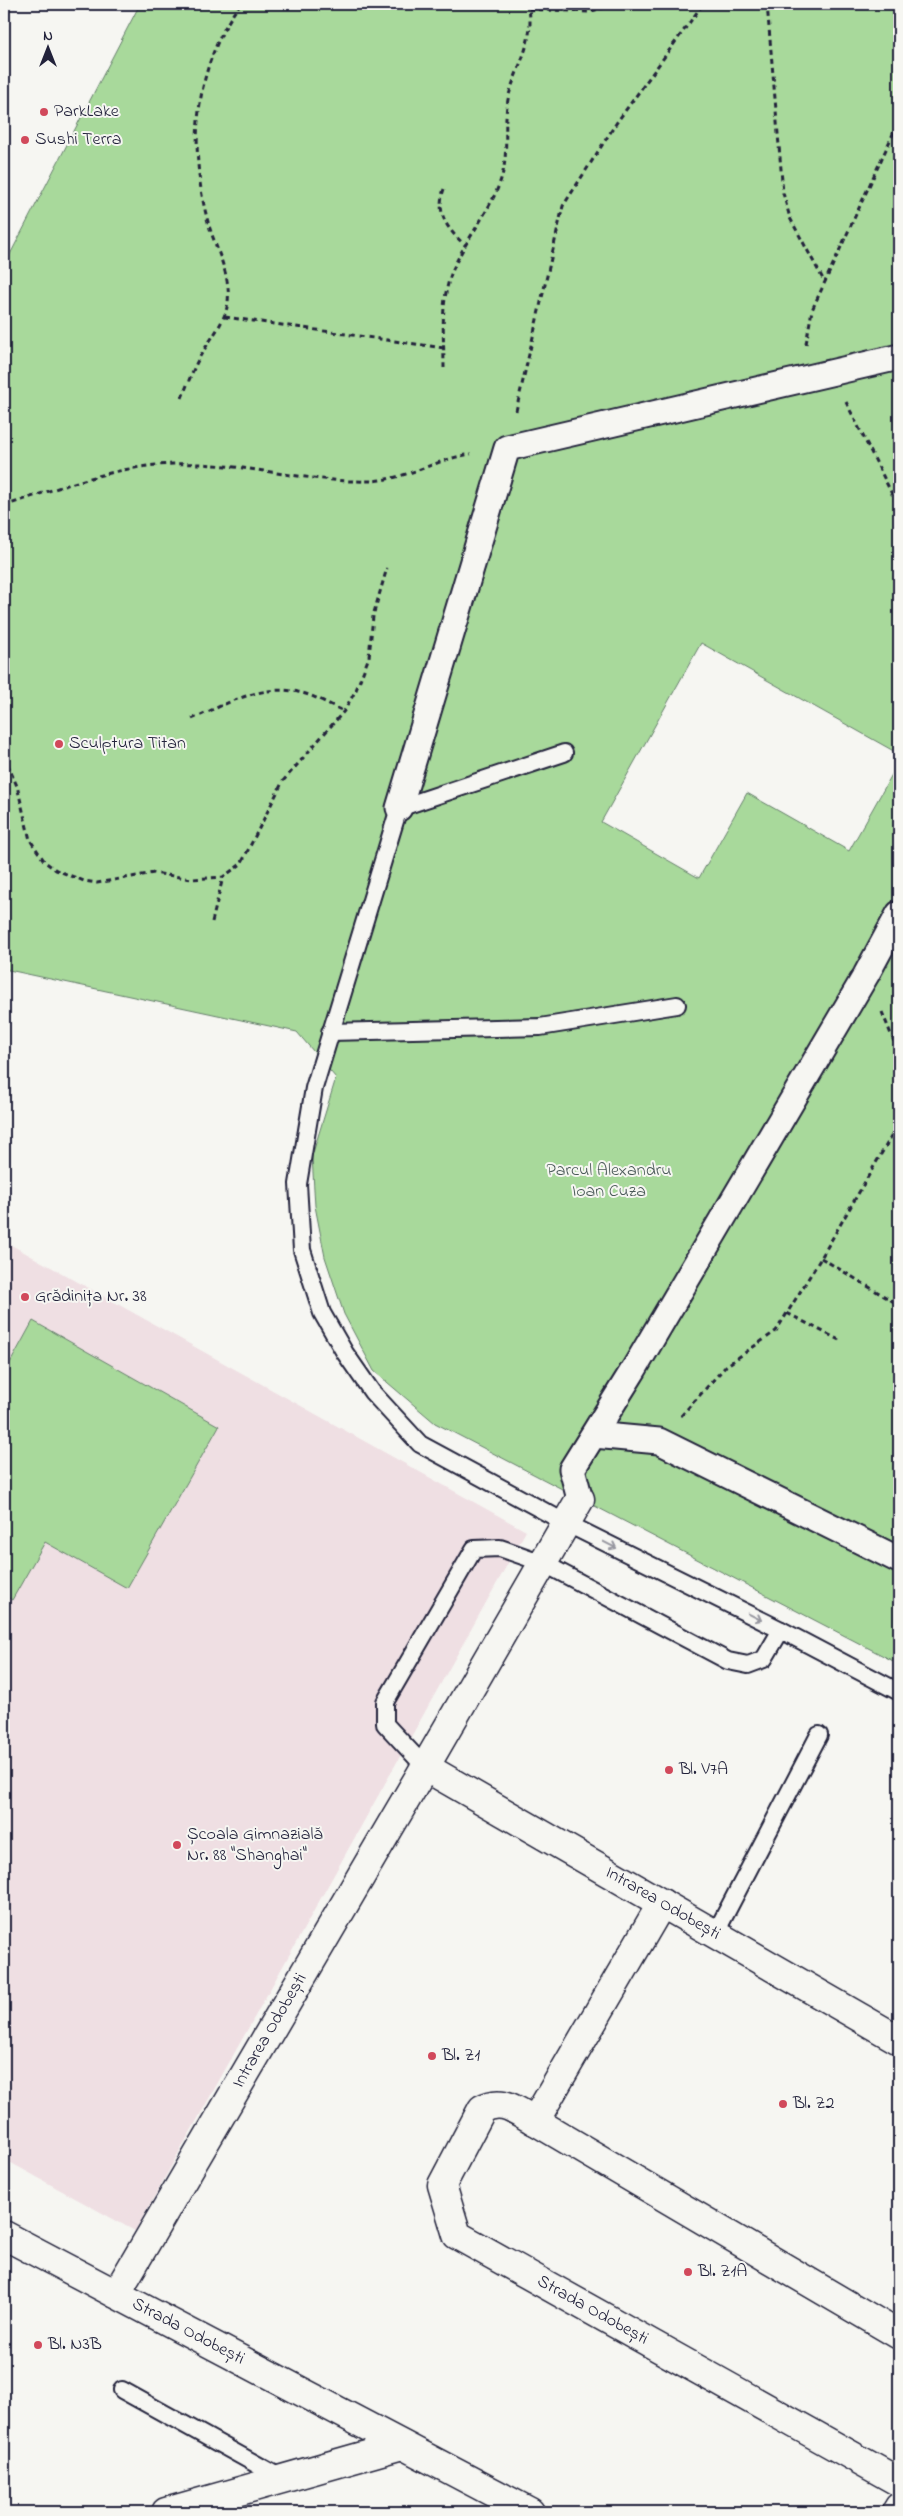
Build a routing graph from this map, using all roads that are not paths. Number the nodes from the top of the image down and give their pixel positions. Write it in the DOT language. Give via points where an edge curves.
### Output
graph roads {
  1 [pos="899,357"];
  2 [pos="564,753"];
  3 [pos="399,808"];
  4 [pos="899,914"];
  5 [pos="677,1005"];
  6 [pos="330,1032"];
  7 [pos="594,1435"];
  8 [pos="580,1499"];
  9 [pos="566,1523"];
  10 [pos="899,1560"];
  11 [pos="543,1562"];
  12 [pos="781,1630"];
  13 [pos="899,1692"];
  14 [pos="819,1735"];
  15 [pos="425,1767"];
  16 [pos="662,1903"];
  17 [pos="715,1934"];
  18 [pos="899,2040"];
  19 [pos="535,2121"];
  20 [pos="4,2235"];
  21 [pos="116,2294"];
  22 [pos="899,2335"];
  23 [pos="122,2390"];
  24 [pos="402,2445"];
  25 [pos="282,2478"];
  26 [pos="899,2482"];
  27 [pos="899,2506"];
  28 [pos="166,2512"];
  29 [pos="530,2512"];
  30 [pos="896,2512"];
  1 -- 3 [label="street" via="507,448"];
  2 -- 3 [label="lane"];
  3 -- 6 [label="lane"];
  4 -- 7 [label="street"];
  5 -- 6 [label="lane" via="540,1026"];
  6 -- 9 [label="lane" via="314,1088 298,1184 302,1250 322,1313 372,1392 420,1444"];
  7 -- 8 [label="street" via="572,1469"];
  7 -- 10 [label="street" via="659,1441"];
  8 -- 9 [label="street, Intrarea Odobești"];
  9 -- 11 [label="street, Intrarea Odobești"];
  9 -- 12 [label="lane, one-way"];
  11 -- 12 [label="lane" via="728,1661 748,1665 764,1660"];
  11 -- 15 [label="street, Intrarea Odobești"];
  11 -- 15 [label="lane" via="500,1548 474,1549 385,1702 385,1724"];
  12 -- 13 [label="lane"];
  14 -- 17 [label="lane"];
  15 -- 16 [label="street, Intrarea Odobești"];
  15 -- 21 [label="street, Intrarea Odobești"];
  16 -- 17 [label="street, Intrarea Odobești"];
  16 -- 19 [label="street"];
  17 -- 18 [label="street, Intrarea Odobești"];
  19 -- 22 [label="street, Strada Odobești"];
  19 -- 26 [label="street, Strada Odobești" via="502,2103 482,2109 442,2184 457,2235"];
  20 -- 21 [label="street, Strada Odobești"];
  21 -- 24 [label="street, Strada Odobești"];
  23 -- 25 [label="lane"];
  24 -- 25 [label="street"];
  24 -- 29 [label="street, Strada Odobești"];
  25 -- 28 [label="street"];
  27 -- 30 [label="street"];
}
